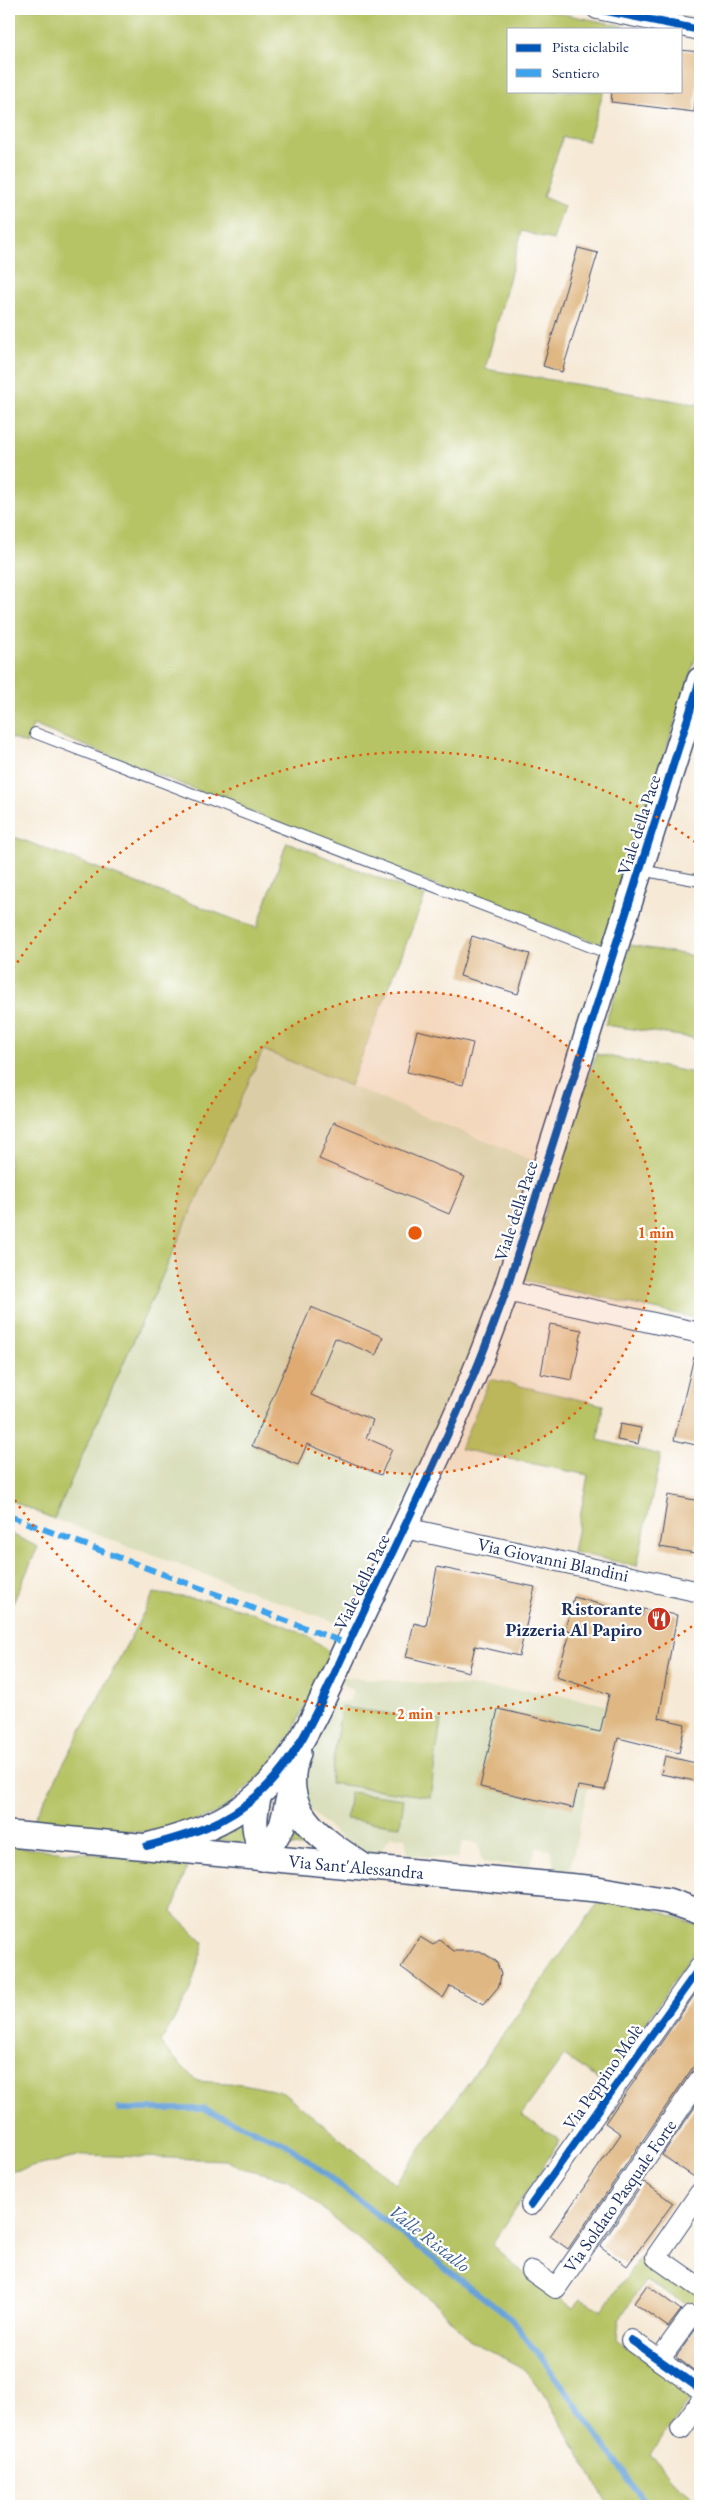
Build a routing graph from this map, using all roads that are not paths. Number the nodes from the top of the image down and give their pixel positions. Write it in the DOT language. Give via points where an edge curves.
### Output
graph roads {
  1 [pos="597,9"];
  2 [pos="700,30"];
  3 [pos="700,680"];
  4 [pos="36,733"];
  5 [pos="640,870"];
  6 [pos="700,881"];
  7 [pos="613,956"];
  8 [pos="506,1291"];
  9 [pos="700,1333"];
  10 [pos="405,1528"];
  11 [pos="700,1592"];
  12 [pos="306,1730"];
  13 [pos="290,1790"];
  14 [pos="259,1794"];
  15 [pos="9,1834"];
  16 [pos="147,1846"];
  17 [pos="263,1858"];
  18 [pos="365,1867"];
  19 [pos="700,1912"];
  20 [pos="700,1967"];
  21 [pos="700,2079"];
  22 [pos="700,2192"];
  23 [pos="531,2205"];
  24 [pos="532,2271"];
  25 [pos="700,2288"];
  26 [pos="691,2316"];
  27 [pos="631,2340"];
  28 [pos="659,2360"];
  29 [pos="700,2389"];
  30 [pos="700,2402"];
  31 [pos="681,2430"];
  1 -- 2 [label="street"];
  3 -- 5 [label="street, Viale della Pace"];
  4 -- 7 [label="lane"];
  5 -- 6 [label="lane"];
  5 -- 7 [label="street, Viale della Pace"];
  7 -- 8 [label="street, Viale della Pace"];
  8 -- 9 [label="street"];
  8 -- 10 [label="street, Viale della Pace" via="470,1384"];
  10 -- 11 [label="street, Via Giovanni Blandini"];
  10 -- 12 [label="street, Viale della Pace"];
  12 -- 13 [label="street" via="294,1762"];
  12 -- 14 [label="street" via="282,1769"];
  13 -- 17 [label="street" via="282,1826"];
  13 -- 18 [label="street" via="303,1817 326,1842"];
  14 -- 16 [label="street" via="231,1817 197,1833"];
  14 -- 17 [label="street" via="253,1817"];
  15 -- 16 [label="street, Via Sant'Alessandra"];
  16 -- 17 [label="street, Via Sant'Alessandra"];
  17 -- 18 [label="street, Via Sant'Alessandra"];
  18 -- 19 [label="street, Via Sant'Alessandra" via="597,1889 668,1901"];
  20 -- 23 [label="street, Via Peppino Molè"];
  21 -- 24 [label="street, Via Soldato Pasquale Forte" via="556,2288"];
  22 -- 25 [label="street" via="656,2258"];
  26 -- 28 [label="street"];
  27 -- 28 [label="street"];
  28 -- 29 [label="street"];
  30 -- 31 [label="street"];
}
